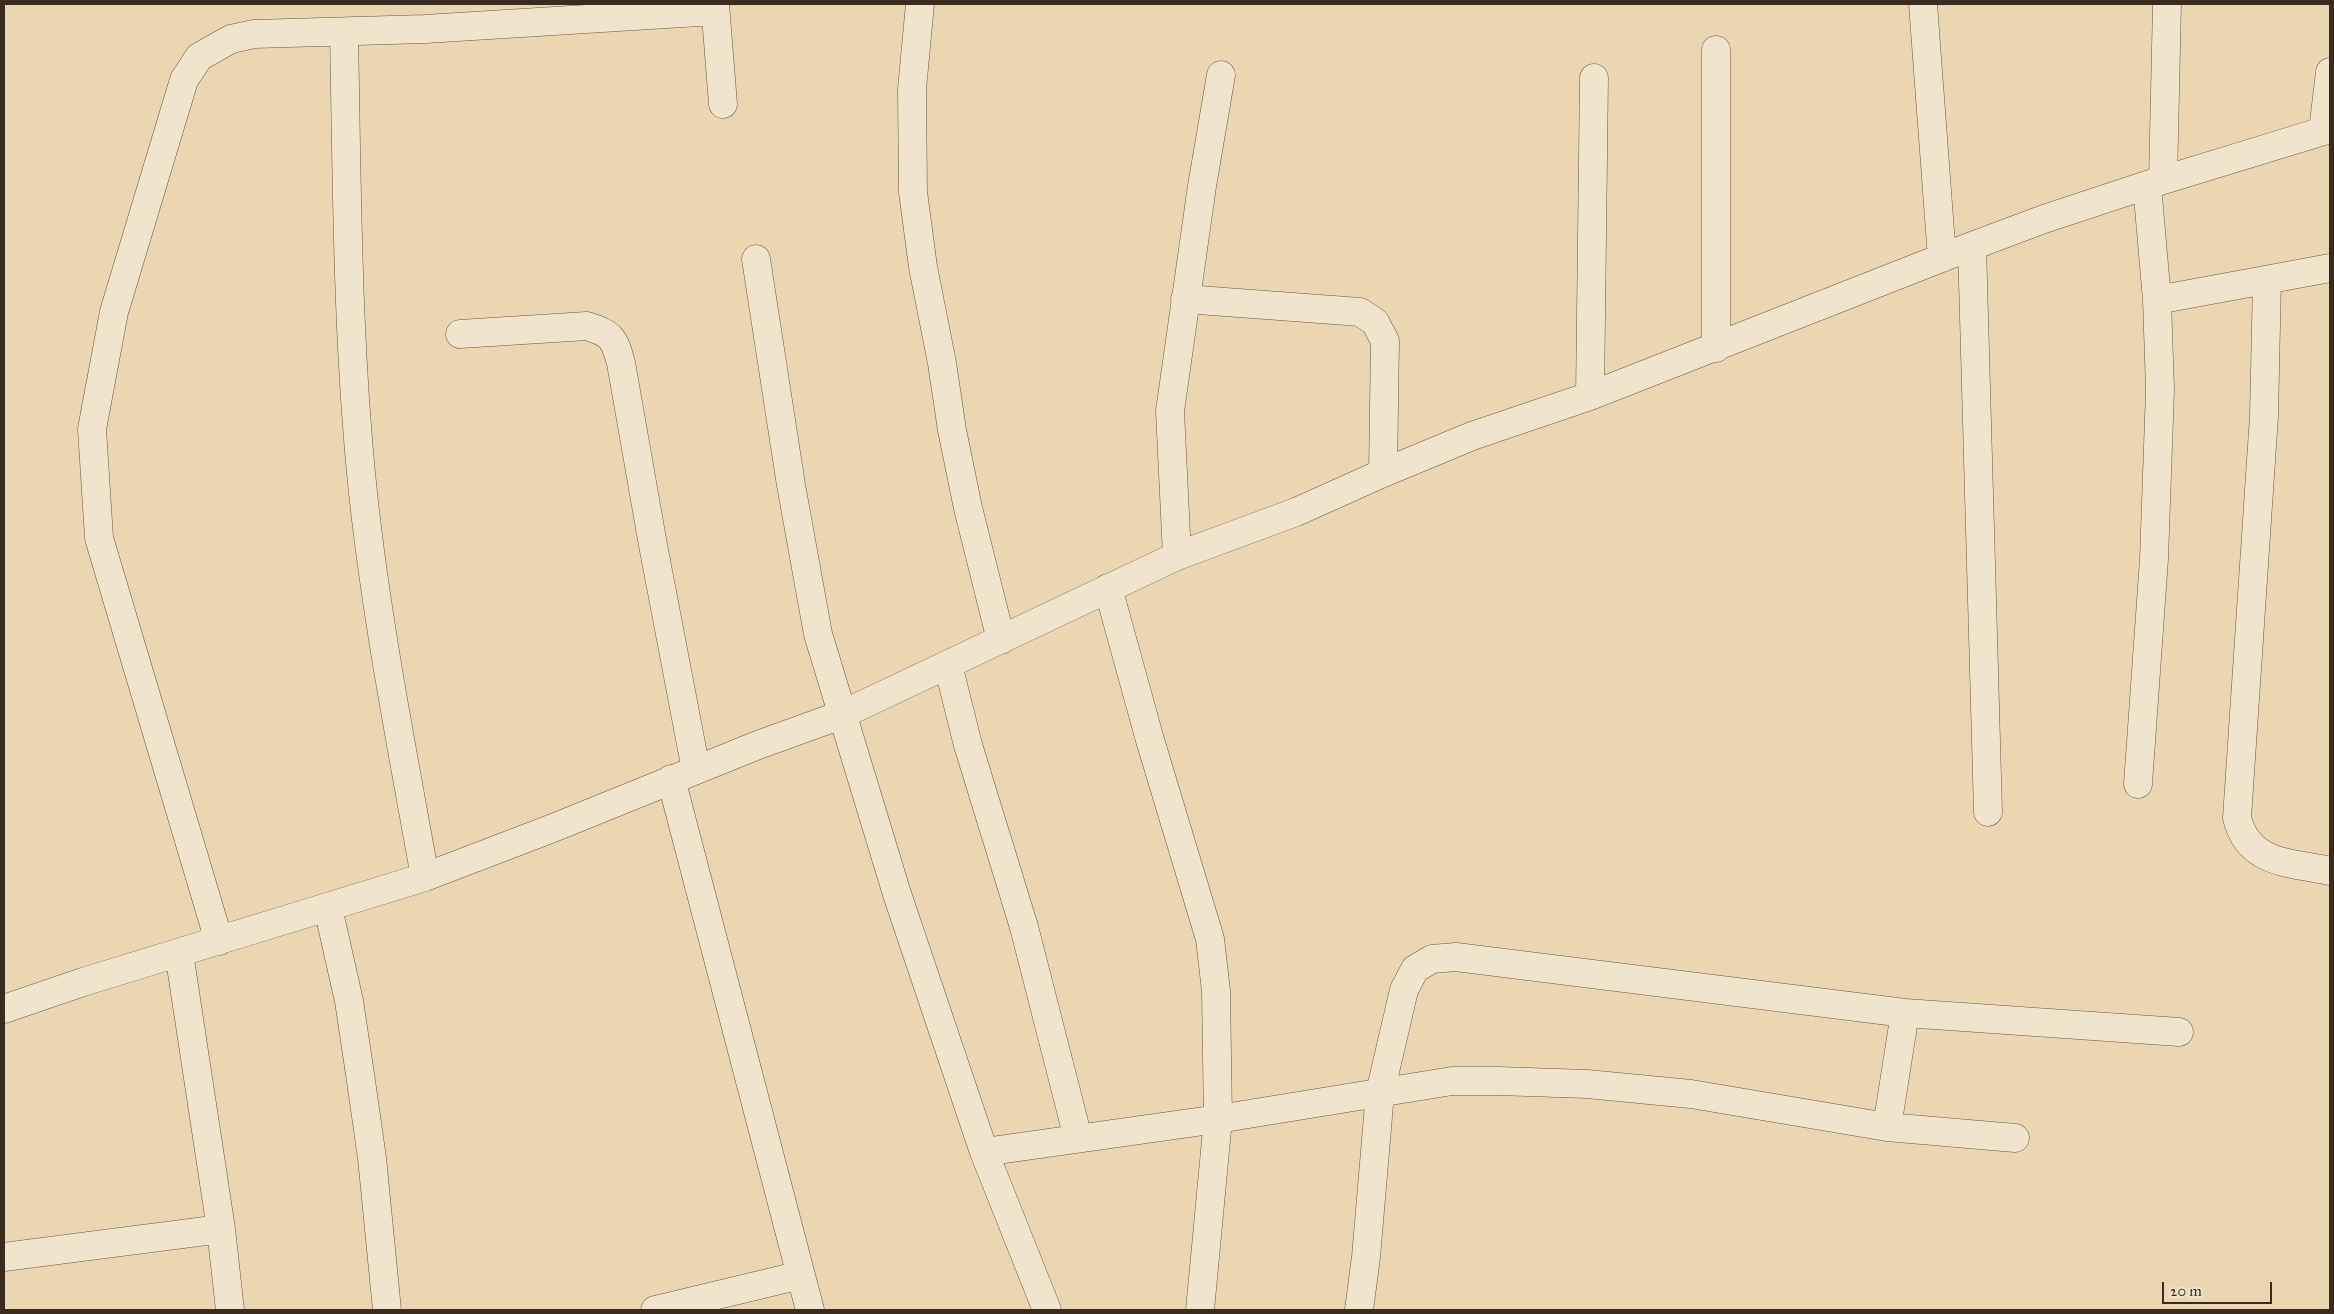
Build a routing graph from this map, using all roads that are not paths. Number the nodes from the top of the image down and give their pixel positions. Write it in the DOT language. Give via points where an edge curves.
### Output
graph roads {
  1 [pos="920,4"];
  2 [pos="1923,4"];
  3 [pos="2168,4"];
  4 [pos="715,7"];
  5 [pos="344,32"];
  6 [pos="1716,50"];
  7 [pos="2330,72"];
  8 [pos="1221,75"];
  9 [pos="1594,78"];
  10 [pos="724,104"];
  11 [pos="2326,130"];
  12 [pos="2155,182"];
  13 [pos="1972,246"];
  14 [pos="1942,258"];
  15 [pos="756,259"];
  16 [pos="2330,268"];
  17 [pos="2267,280"];
  18 [pos="1185,299"];
  19 [pos="2157,300"];
  20 [pos="460,334"];
  21 [pos="1716,348"];
  22 [pos="1590,396"];
  23 [pos="1383,473"];
  24 [pos="1177,556"];
  25 [pos="1108,588"];
  26 [pos="1001,640"];
  27 [pos="948,665"];
  28 [pos="841,714"];
  29 [pos="684,774"];
  30 [pos="2138,784"];
  31 [pos="1988,812"];
  32 [pos="2330,871"];
  33 [pos="425,877"];
  34 [pos="328,908"];
  35 [pos="219,941"];
  36 [pos="179,953"];
  37 [pos="4,1009"];
  38 [pos="1905,1013"];
  39 [pos="2179,1032"];
  40 [pos="1380,1093"];
  41 [pos="1218,1119"];
  42 [pos="1887,1127"];
  43 [pos="1078,1138"];
  44 [pos="2015,1138"];
  45 [pos="984,1152"];
  46 [pos="221,1229"];
  47 [pos="4,1257"];
  48 [pos="801,1275"];
  49 [pos="230,1310"];
  50 [pos="387,1310"];
  51 [pos="655,1310"];
  52 [pos="810,1310"];
  53 [pos="1048,1310"];
  54 [pos="1200,1310"];
  55 [pos="1359,1310"];
  1 -- 26 [label="street" via="912,89 913,192 954,440"];
  2 -- 14 [label="street"];
  3 -- 12 [label="street"];
  4 -- 5 [label="street"];
  4 -- 10 [label="street"];
  5 -- 33 [label="street" via="354,382 363,492 378,610"];
  5 -- 35 [label="street" via="254,34 231,39 199,57 184,80 114,312 92,429 98,538"];
  6 -- 21 [label="street"];
  7 -- 11 [label="street"];
  8 -- 18 [label="street"];
  9 -- 22 [label="street"];
  11 -- 12 [label="street"];
  12 -- 13 [label="street"];
  12 -- 19 [label="street"];
  13 -- 14 [label="street"];
  13 -- 31 [label="street"];
  14 -- 21 [label="street"];
  15 -- 28 [label="street" via="818,634"];
  16 -- 17 [label="street"];
  17 -- 19 [label="street"];
  17 -- 32 [label="street" via="2264,416 2237,818 2248,844 2264,857"];
  18 -- 23 [label="street" via="1360,312 1375,322 1385,341"];
  18 -- 24 [label="street" via="1170,411"];
  19 -- 30 [label="street" via="2160,390 2154,559"];
  20 -- 29 [label="street" via="587,326 606,332 615,342 652,545"];
  21 -- 22 [label="street"];
  22 -- 23 [label="street" via="1472,436"];
  23 -- 24 [label="street" via="1296,512"];
  24 -- 25 [label="street"];
  25 -- 26 [label="street"];
  25 -- 41 [label="street" via="1210,939 1216,991"];
  26 -- 27 [label="street"];
  27 -- 28 [label="street"];
  27 -- 43 [label="street" via="968,745 1024,927"];
  28 -- 29 [label="street"];
  28 -- 45 [label="street" via="897,894"];
  29 -- 33 [label="street"];
  29 -- 48 [label="street"];
  33 -- 34 [label="street"];
  34 -- 35 [label="street"];
  34 -- 50 [label="street" via="349,1001 360,1072"];
  35 -- 36 [label="street"];
  36 -- 37 [label="street"];
  36 -- 46 [label="street"];
  38 -- 39 [label="street"];
  38 -- 40 [label="street" via="1466,958 1432,959 1414,969 1404,990"];
  38 -- 42 [label="street"];
  40 -- 41 [label="street"];
  40 -- 42 [label="street" via="1452,1081 1587,1084 1691,1094"];
  40 -- 55 [label="street"];
  41 -- 43 [label="street"];
  41 -- 54 [label="street"];
  42 -- 44 [label="street"];
  43 -- 45 [label="street"];
  45 -- 53 [label="street"];
  46 -- 47 [label="street"];
  46 -- 49 [label="street"];
  48 -- 51 [label="street"];
  48 -- 52 [label="street"];
}
